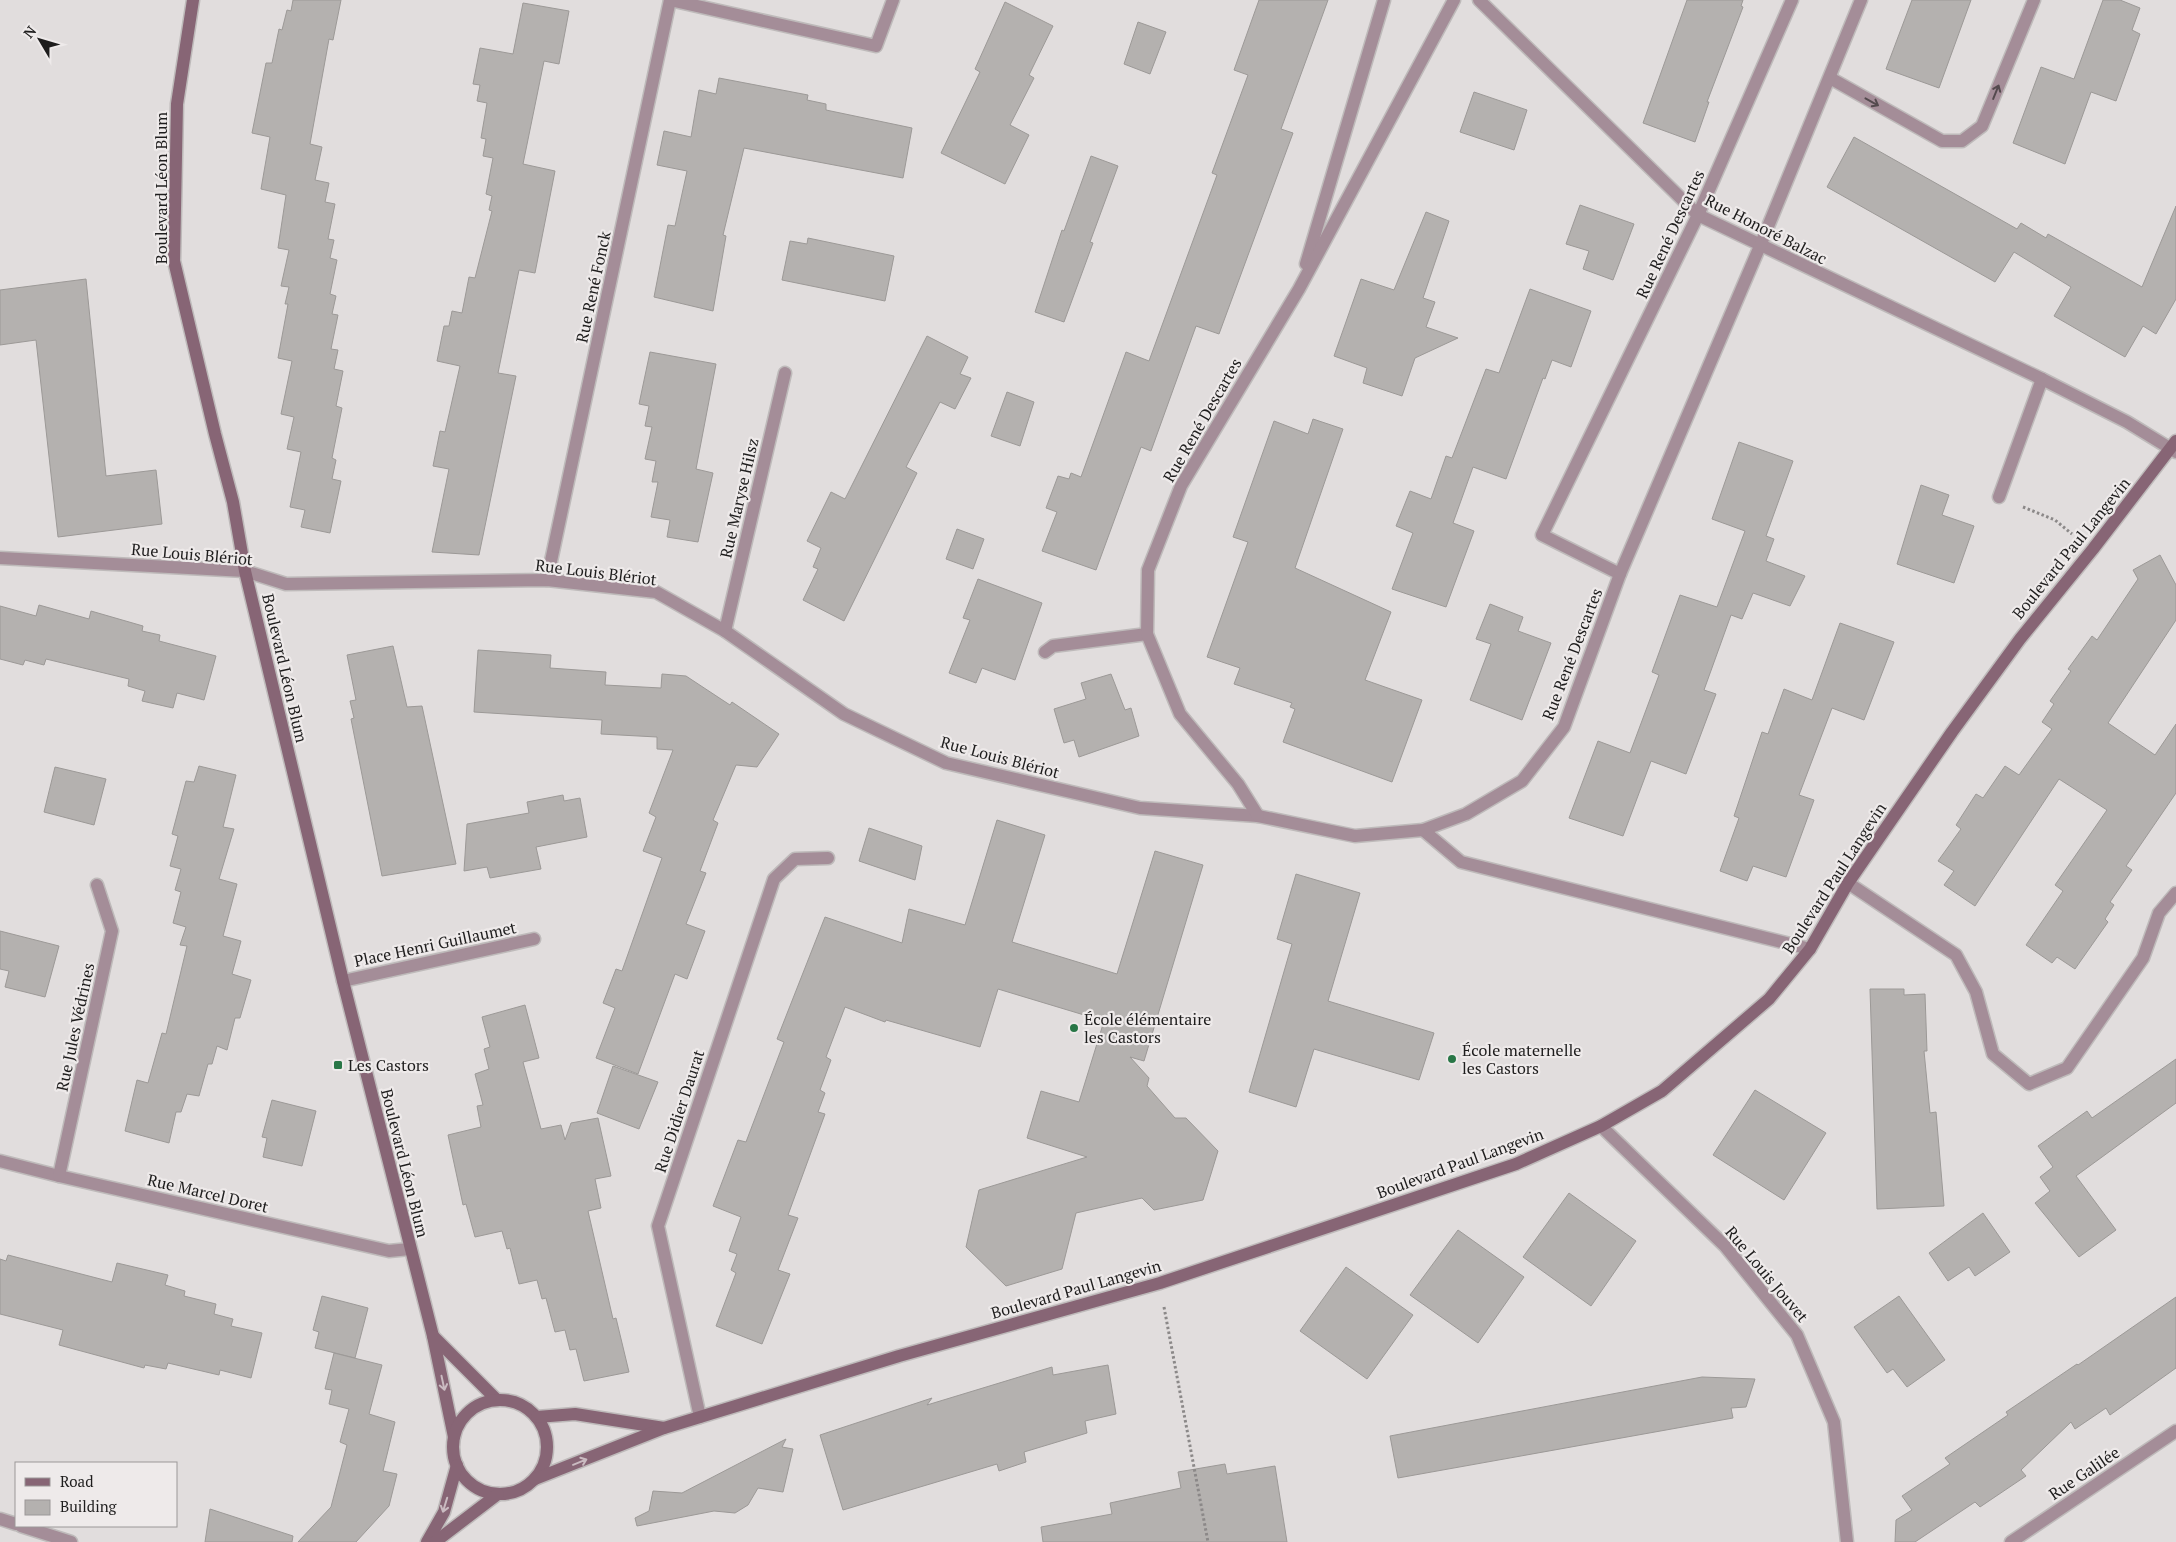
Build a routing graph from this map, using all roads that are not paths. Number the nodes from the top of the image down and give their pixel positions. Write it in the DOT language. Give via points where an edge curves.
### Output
graph roads {
  1 [pos="193,0"];
  2 [pos="670,0"];
  3 [pos="893,0"];
  4 [pos="1384,0"];
  5 [pos="1454,0"];
  6 [pos="1479,0"];
  7 [pos="1792,0"];
  8 [pos="1861,0"];
  9 [pos="2034,0"];
  10 [pos="1830,78"];
  11 [pos="1698,215"];
  12 [pos="1760,246"];
  13 [pos="1298,289"];
  14 [pos="785,373"];
  15 [pos="2042,379"];
  16 [pos="2174,447"];
  17 [pos="1999,497"];
  18 [pos="0,558"];
  19 [pos="245,571"];
  20 [pos="1620,574"];
  21 [pos="547,580"];
  22 [pos="725,631"];
  23 [pos="1148,634"];
  24 [pos="1045,652"];
  25 [pos="1258,816"];
  26 [pos="1423,830"];
  27 [pos="828,858"];
  28 [pos="1848,883"];
  29 [pos="97,885"];
  30 [pos="2176,893"];
  31 [pos="534,939"];
  32 [pos="1810,949"];
  33 [pos="343,981"];
  34 [pos="1602,1126"];
  35 [pos="0,1161"];
  36 [pos="59,1176"];
  37 [pos="410,1249"];
  38 [pos="433,1336"];
  39 [pos="497,1400"];
  40 [pos="537,1417"];
  41 [pos="700,1417"];
  42 [pos="664,1428"];
  43 [pos="2176,1431"];
  44 [pos="454,1437"];
  45 [pos="457,1466"];
  46 [pos="535,1480"];
  47 [pos="498,1494"];
  48 [pos="0,1519"];
  49 [pos="15,1524"];
  50 [pos="24,1527"];
  51 [pos="71,1542"];
  52 [pos="427,1542"];
  53 [pos="435,1542"];
  54 [pos="1846,1542"];
  55 [pos="2011,1542"];
  1 -- 19 [label="street, Boulevard Léon Blum" via="177,104 174,261 233,502"];
  2 -- 3 [label="street" via="876,46"];
  2 -- 21 [label="street, Rue René Fonck"];
  4 -- 13 [label="street, Rue René Descartes"];
  5 -- 13 [label="street, Rue René Descartes"];
  6 -- 11 [label="street, Rue Honoré Balzac"];
  7 -- 11 [label="street, Rue René Descartes"];
  8 -- 10 [label="street, Rue René Descartes"];
  10 -- 9 [label="street, one-way" via="1942,141 1962,141 1982,126"];
  10 -- 12 [label="street, Rue René Descartes"];
  11 -- 12 [label="street, Rue Honoré Balzac"];
  11 -- 20 [label="street, Rue René Descartes" via="1542,535"];
  12 -- 15 [label="street, Rue Honoré Balzac"];
  12 -- 20 [label="street, Rue René Descartes"];
  13 -- 23 [label="street, Rue René Descartes" via="1180,486 1148,570"];
  14 -- 22 [label="street, Rue Maryse Hilsz"];
  15 -- 16 [label="street, Rue Honoré Balzac"];
  15 -- 17 [label="street"];
  16 -- 28 [label="street, Boulevard Paul Langevin" via="2020,639"];
  18 -- 19 [label="street, Rue Louis Blériot"];
  19 -- 21 [label="street, Rue Louis Blériot" via="286,584"];
  19 -- 33 [label="street, Boulevard Léon Blum"];
  20 -- 26 [label="street, Rue René Descartes" via="1564,726 1522,781 1466,814"];
  21 -- 22 [label="street, Rue Louis Blériot" via="656,592"];
  22 -- 25 [label="street, Rue Louis Blériot" via="844,714 946,763 1140,808"];
  23 -- 24 [label="street" via="1053,646"];
  23 -- 25 [label="street, Rue René Descartes" via="1180,714 1238,784"];
  25 -- 26 [label="street, Rue René Descartes" via="1355,836"];
  26 -- 32 [label="street" via="1461,862"];
  27 -- 41 [label="street, Rue Didier Daurat" via="795,859 774,879 658,1226"];
  28 -- 30 [label="street" via="1956,955 1976,992 1993,1054 2028,1084 2066,1068 2143,958 2159,913"];
  28 -- 32 [label="street, Boulevard Paul Langevin"];
  29 -- 36 [label="street, Rue Jules Védrines" via="112,931"];
  31 -- 33 [label="street, Place Henri Guillaumet"];
  32 -- 34 [label="street, Boulevard Paul Langevin" via="1769,999 1662,1091"];
  33 -- 37 [label="street, Boulevard Léon Blum"];
  34 -- 41 [label="street, Boulevard Paul Langevin" via="1516,1164 1160,1283 899,1356"];
  34 -- 54 [label="street, Rue Louis Jouvet" via="1725,1246 1797,1335 1834,1422"];
  35 -- 36 [label="street, Rue Marcel Doret"];
  36 -- 37 [label="street, Rue Marcel Doret" via="389,1250"];
  37 -- 38 [label="street, Boulevard Léon Blum"];
  38 -- 39 [label="street"];
  38 -- 44 [label="street, Boulevard Léon Blum, one-way"];
  39 -- 40 [label="street" via="512,1401"];
  39 -- 44 [label="street" via="482,1403 470,1412"];
  40 -- 42 [label="street, Boulevard Paul Langevin" via="575,1414"];
  40 -- 46 [label="street" via="544,1428 547,1448 543,1468"];
  41 -- 42 [label="street, Boulevard Paul Langevin"];
  46 -- 42 [label="street, Boulevard Paul Langevin, one-way"];
  43 -- 55 [label="street, Rue Galilée"];
  44 -- 45 [label="street"];
  45 -- 47 [label="street" via="471,1484 484,1492"];
  45 -- 52 [label="street, one-way" via="444,1512"];
  46 -- 47 [label="street" via="512,1493"];
  47 -- 53 [label="street"];
  48 -- 49 [label="street"];
  50 -- 51 [label="street"];
}
